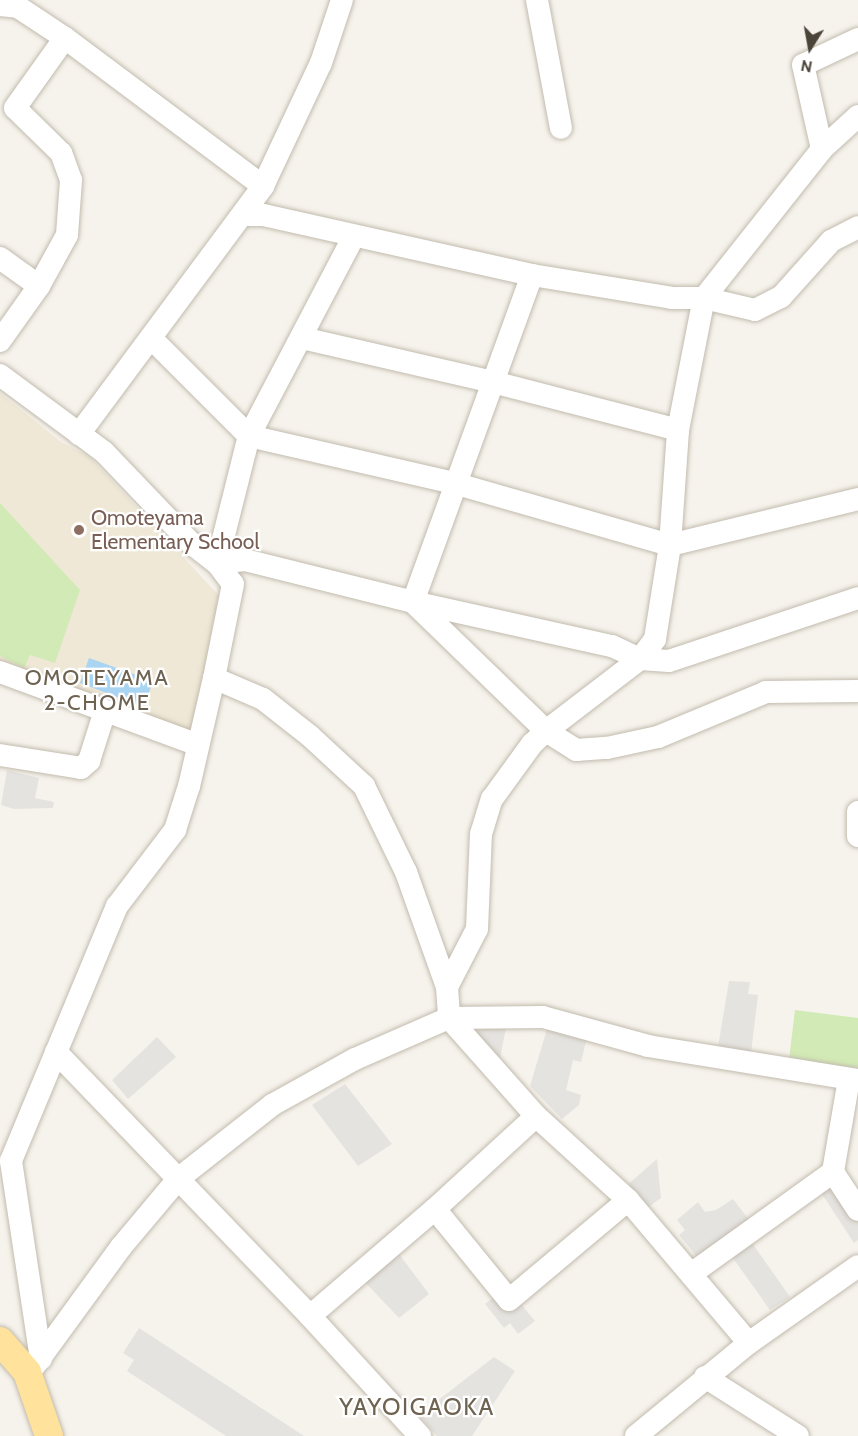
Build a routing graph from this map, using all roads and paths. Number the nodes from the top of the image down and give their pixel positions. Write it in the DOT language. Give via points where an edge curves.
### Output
graph roads {
  1 [pos="537,0"];
  2 [pos="348,1"];
  3 [pos="0,5"];
  4 [pos="65,38"];
  5 [pos="858,39"];
  6 [pos="858,116"];
  7 [pos="561,128"];
  8 [pos="822,149"];
  9 [pos="263,186"];
  10 [pos="243,215"];
  11 [pos="858,227"];
  12 [pos="354,236"];
  13 [pos="0,258"];
  14 [pos="532,275"];
  15 [pos="39,286"];
  16 [pos="704,298"];
  17 [pos="151,338"];
  18 [pos="302,338"];
  19 [pos="0,340"];
  20 [pos="0,375"];
  21 [pos="493,382"];
  22 [pos="678,430"];
  23 [pos="79,434"];
  24 [pos="249,436"];
  25 [pos="456,484"];
  26 [pos="858,500"];
  27 [pos="670,545"];
  28 [pos="217,562"];
  29 [pos="858,598"];
  30 [pos="413,602"];
  31 [pos="640,659"];
  32 [pos="0,672"];
  33 [pos="214,678"];
  34 [pos="858,691"];
  35 [pos="105,711"];
  36 [pos="546,731"];
  37 [pos="198,745"];
  38 [pos="0,755"];
  39 [pos="858,812"];
  40 [pos="858,836"];
  41 [pos="447,987"];
  42 [pos="449,1018"];
  43 [pos="56,1052"];
  44 [pos="853,1080"];
  45 [pos="536,1116"];
  46 [pos="833,1172"];
  47 [pos="178,1179"];
  48 [pos="628,1200"];
  49 [pos="435,1209"];
  50 [pos="858,1210"];
  51 [pos="858,1266"];
  52 [pos="691,1274"];
  53 [pos="310,1316"];
  54 [pos="0,1341"];
  55 [pos="749,1343"];
  56 [pos="34,1366"];
  57 [pos="705,1377"];
  58 [pos="49,1436"];
  59 [pos="420,1436"];
  60 [pos="636,1436"];
  61 [pos="798,1436"];
  1 -- 7 [label="street"];
  2 -- 9 [label="street"];
  3 -- 4 [label="street" via="18,7"];
  4 -- 9 [label="street"];
  4 -- 15 [label="street" via="15,108 61,153 70,180 67,235"];
  5 -- 8 [label="street" via="803,65"];
  6 -- 8 [label="street"];
  8 -- 16 [label="street"];
  9 -- 10 [label="street"];
  10 -- 12 [label="street" via="263,215"];
  10 -- 17 [label="street"];
  11 -- 16 [label="street" via="831,241 781,297 755,310"];
  12 -- 14 [label="street"];
  12 -- 18 [label="street"];
  13 -- 15 [label="street"];
  14 -- 16 [label="street" via="672,298"];
  14 -- 21 [label="street"];
  15 -- 19 [label="street"];
  16 -- 22 [label="street"];
  17 -- 23 [label="street"];
  17 -- 24 [label="street"];
  18 -- 21 [label="street"];
  18 -- 24 [label="street"];
  20 -- 23 [label="street"];
  21 -- 22 [label="street"];
  21 -- 25 [label="street"];
  22 -- 27 [label="street"];
  23 -- 28 [label="street" via="104,452 190,543"];
  24 -- 25 [label="street"];
  24 -- 28 [label="street"];
  25 -- 27 [label="street"];
  25 -- 30 [label="street"];
  26 -- 27 [label="street"];
  27 -- 31 [label="street" via="655,639"];
  28 -- 30 [label="street" via="245,561"];
  28 -- 33 [label="street" via="233,584"];
  29 -- 31 [label="street" via="669,660"];
  30 -- 31 [label="street" via="612,646"];
  30 -- 36 [label="street"];
  31 -- 36 [label="street"];
  32 -- 35 [label="street"];
  33 -- 37 [label="street"];
  33 -- 41 [label="street" via="263,699 364,786 406,872"];
  34 -- 36 [label="street" via="766,692 658,737 607,748 576,750"];
  35 -- 37 [label="street"];
  35 -- 38 [label="street" via="89,761 81,768"];
  36 -- 41 [label="street" via="492,799 481,834 477,929"];
  37 -- 43 [label="street" via="175,830 117,906"];
  39 -- 40 [label="street"];
  41 -- 42 [label="street"];
  42 -- 44 [label="street" via="543,1017 648,1046"];
  42 -- 45 [label="street"];
  42 -- 47 [label="street" via="355,1059 272,1105"];
  43 -- 47 [label="street"];
  43 -- 56 [label="street" via="11,1161"];
  44 -- 46 [label="street"];
  45 -- 48 [label="street"];
  45 -- 49 [label="street"];
  46 -- 50 [label="street"];
  46 -- 52 [label="street"];
  47 -- 53 [label="street"];
  47 -- 56 [label="street" via="121,1247"];
  48 -- 49 [label="street" via="509,1300"];
  48 -- 52 [label="street"];
  49 -- 53 [label="street"];
  51 -- 55 [label="street"];
  52 -- 55 [label="street"];
  53 -- 59 [label="street"];
  54 -- 56 [label="main road"];
  55 -- 57 [label="street"];
  56 -- 58 [label="main road"];
  57 -- 60 [label="street"];
  57 -- 61 [label="street"];
}
